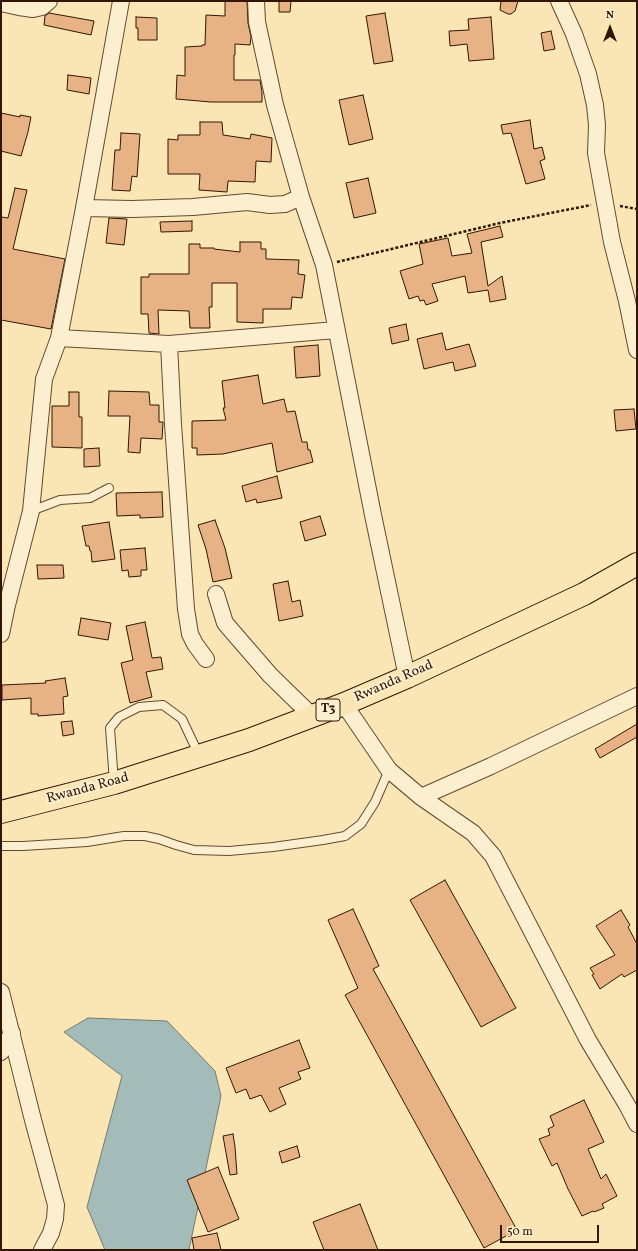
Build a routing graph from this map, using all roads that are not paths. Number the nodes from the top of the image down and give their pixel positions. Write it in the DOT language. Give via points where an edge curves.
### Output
graph roads {
  1 [pos="48,1"];
  2 [pos="121,1"];
  3 [pos="256,1"];
  4 [pos="559,1"];
  5 [pos="1,2"];
  6 [pos="301,197"];
  7 [pos="84,208"];
  8 [pos="336,330"];
  9 [pos="59,338"];
  10 [pos="169,344"];
  11 [pos="637,350"];
  12 [pos="109,488"];
  13 [pos="30,510"];
  14 [pos="637,564"];
  15 [pos="216,594"];
  16 [pos="1,634"];
  17 [pos="206,659"];
  18 [pos="407,677"];
  19 [pos="637,696"];
  20 [pos="344,704"];
  21 [pos="312,716"];
  22 [pos="199,755"];
  23 [pos="389,770"];
  24 [pos="114,782"];
  25 [pos="421,796"];
  26 [pos="1,812"];
  27 [pos="1,846"];
  28 [pos="1,992"];
  29 [pos="12,1033"];
  30 [pos="1,1052"];
  31 [pos="632,1103"];
  32 [pos="637,1124"];
  33 [pos="42,1250"];
  1 -- 5 [label="street" via="42,7 33,9"];
  2 -- 7 [label="street"];
  3 -- 6 [label="street" via="257,22 275,105"];
  4 -- 11 [label="street" via="588,74 595,105 596,153 612,242"];
  6 -- 7 [label="street" via="285,204 270,205 247,202 193,207"];
  6 -- 8 [label="street" via="324,265"];
  7 -- 9 [label="street"];
  8 -- 10 [label="street"];
  8 -- 18 [label="street"];
  9 -- 10 [label="street"];
  9 -- 13 [label="street" via="44,379"];
  10 -- 17 [label="street" via="186,609 190,634"];
  12 -- 13 [label="lane" via="90,498 60,500"];
  13 -- 16 [label="street"];
  14 -- 18 [label="highway, Rwanda Road / T3" via="584,594"];
  15 -- 21 [label="street" via="225,623 270,675"];
  18 -- 20 [label="highway, Rwanda Road / T3"];
  19 -- 25 [label="street" via="491,766"];
  20 -- 21 [label="highway, Rwanda Road / T3"];
  20 -- 23 [label="street"];
  21 -- 22 [label="highway, Rwanda Road / T3" via="249,740"];
  22 -- 24 [label="highway, Rwanda Road / T3"];
  22 -- 24 [label="lane" via="182,719 163,705 140,707 119,716 110,728"];
  23 -- 25 [label="street"];
  23 -- 27 [label="lane" via="375,802 361,824 345,836 273,848 229,851 194,850 145,836"];
  24 -- 26 [label="highway, Rwanda Road / T3"];
  25 -- 31 [label="street" via="473,834 493,856 588,1040"];
  28 -- 29 [label="street"];
  29 -- 30 [label="street"];
  29 -- 33 [label="street" via="32,1120 56,1205 51,1232"];
  31 -- 32 [label="street"];
}
